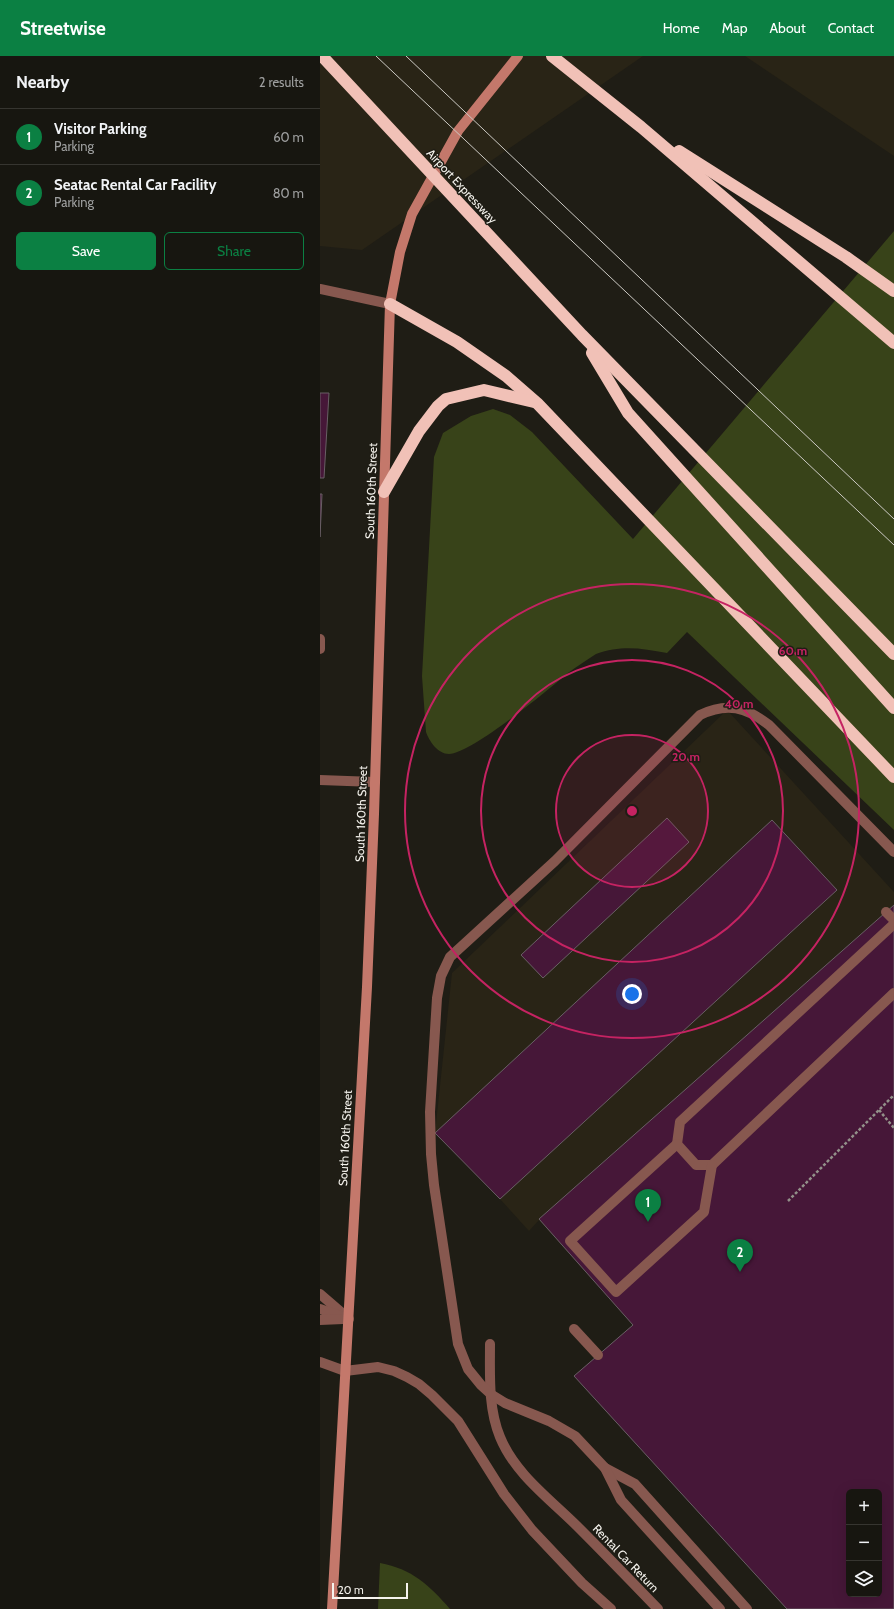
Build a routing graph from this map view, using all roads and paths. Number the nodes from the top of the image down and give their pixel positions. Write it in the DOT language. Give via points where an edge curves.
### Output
graph roads {
  1 [pos="322,56"];
  2 [pos="518,56"];
  3 [pos="552,56"];
  4 [pos="641,127"];
  5 [pos="320,290"];
  6 [pos="894,291"];
  7 [pos="390,304"];
  8 [pos="582,335"];
  9 [pos="894,343"];
  10 [pos="537,403"];
  11 [pos="384,492"];
  12 [pos="320,640"];
  13 [pos="320,649"];
  14 [pos="894,654"];
  15 [pos="894,708"];
  16 [pos="894,777"];
  17 [pos="320,780"];
  18 [pos="375,782"];
  19 [pos="894,852"];
  20 [pos="886,912"];
  21 [pos="894,920"];
  22 [pos="894,924"];
  23 [pos="894,993"];
  24 [pos="894,1095"];
  25 [pos="880,1110"];
  26 [pos="894,1128"];
  27 [pos="677,1144"];
  28 [pos="712,1165"];
  29 [pos="788,1200"];
  30 [pos="320,1294"];
  31 [pos="320,1309"];
  32 [pos="348,1319"];
  33 [pos="320,1320"];
  34 [pos="574,1329"];
  35 [pos="490,1344"];
  36 [pos="598,1355"];
  37 [pos="320,1362"];
  38 [pos="345,1371"];
  39 [pos="605,1468"];
  40 [pos="582,1583"];
  41 [pos="332,1609"];
  42 [pos="600,1609"];
  43 [pos="611,1609"];
  44 [pos="658,1609"];
  45 [pos="720,1609"];
  46 [pos="747,1609"];
  1 -- 8 [label="highway, Airport Expressway"];
  2 -- 7 [label="main road, South 160th Street" via="458,131 412,214 400,252"];
  3 -- 4 [label="highway"];
  4 -- 6 [label="highway"];
  4 -- 9 [label="highway"];
  5 -- 7 [label="lane"];
  7 -- 10 [label="highway" via="457,342 506,376"];
  7 -- 11 [label="main road, South 160th Street"];
  8 -- 14 [label="highway"];
  8 -- 15 [label="highway" via="628,413"];
  10 -- 11 [label="highway" via="484,390 446,399 419,431"];
  10 -- 16 [label="highway"];
  11 -- 18 [label="main road, South 160th Street"];
  12 -- 13 [label="lane"];
  17 -- 18 [label="lane"];
  18 -- 32 [label="main road, South 160th Street" via="367,987"];
  19 -- 39 [label="lane" via="756,714 733,707 717,708 700,715 555,861 450,957 441,976 437,998 430,1112 431,1154 460,1351 468,1369 492,1395 575,1436"];
  20 -- 21 [label="lane"];
  22 -- 27 [label="lane" via="680,1122"];
  23 -- 28 [label="lane"];
  24 -- 25 [label="path"];
  25 -- 26 [label="path"];
  25 -- 29 [label="path"];
  27 -- 28 [label="lane" via="696,1165"];
  27 -- 28 [label="lane" via="570,1241 616,1292 704,1212"];
  30 -- 32 [label="lane"];
  31 -- 32 [label="lane"];
  32 -- 33 [label="lane"];
  32 -- 38 [label="main road, South 160th Street"];
  34 -- 36 [label="lane"];
  35 -- 44 [label="lane, Rental Car Return" via="491,1399 500,1436 509,1454 520,1470"];
  37 -- 38 [label="lane"];
  38 -- 40 [label="lane" via="378,1367 407,1377 432,1395 458,1421 504,1494 532,1530"];
  38 -- 41 [label="main road, South 160th Street"];
  39 -- 45 [label="lane" via="621,1500"];
  39 -- 46 [label="lane" via="635,1484"];
  40 -- 42 [label="lane"];
  40 -- 43 [label="lane"];
}
